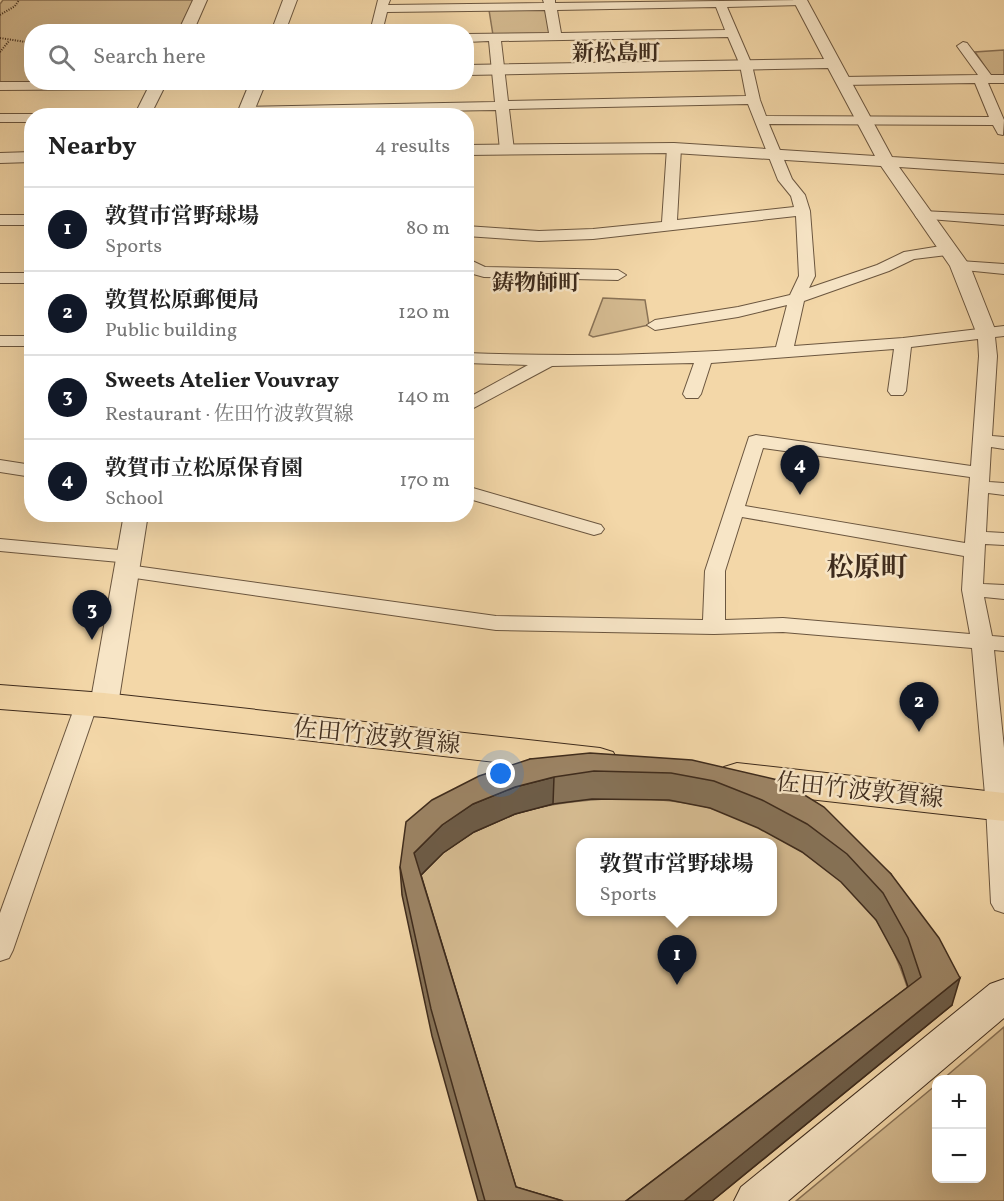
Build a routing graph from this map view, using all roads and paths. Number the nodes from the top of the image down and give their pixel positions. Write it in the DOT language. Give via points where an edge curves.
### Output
graph roads {
  1 [pos="19,0"];
  2 [pos="200,0"];
  3 [pos="290,0"];
  4 [pos="801,1"];
  5 [pos="550,3"];
  6 [pos="720,3"];
  7 [pos="383,4"];
  8 [pos="0,15"];
  9 [pos="189,24"];
  10 [pos="281,24"];
  11 [pos="378,24"];
  12 [pos="734,33"];
  13 [pos="556,37"];
  14 [pos="0,38"];
  15 [pos="495,38"];
  16 [pos="474,39"];
  17 [pos="9,41"];
  18 [pos="24,42"];
  19 [pos="963,46"];
  20 [pos="1,51"];
  21 [pos="832,63"];
  22 [pos="746,65"];
  23 [pos="498,69"];
  24 [pos="474,70"];
  25 [pos="984,79"];
  26 [pos="1004,79"];
  27 [pos="842,81"];
  28 [pos="0,86"];
  29 [pos="24,86"];
  30 [pos="156,90"];
  31 [pos="255,90"];
  32 [pos="753,100"];
  33 [pos="503,104"];
  34 [pos="146,108"];
  35 [pos="247,108"];
  36 [pos="388,108"];
  37 [pos="0,118"];
  38 [pos="24,118"];
  39 [pos="762,120"];
  40 [pos="864,121"];
  41 [pos="1000,127"];
  42 [pos="674,148"];
  43 [pos="474,150"];
  44 [pos="507,150"];
  45 [pos="775,154"];
  46 [pos="24,157"];
  47 [pos="0,158"];
  48 [pos="886,161"];
  49 [pos="1004,169"];
  50 [pos="803,212"];
  51 [pos="922,215"];
  52 [pos="0,220"];
  53 [pos="24,220"];
  54 [pos="1004,220"];
  55 [pos="669,225"];
  56 [pos="474,231"];
  57 [pos="947,250"];
  58 [pos="960,266"];
  59 [pos="474,269"];
  60 [pos="1004,269"];
  61 [pos="618,275"];
  62 [pos="0,278"];
  63 [pos="24,278"];
  64 [pos="797,298"];
  65 [pos="655,325"];
  66 [pos="995,332"];
  67 [pos="0,341"];
  68 [pos="24,341"];
  69 [pos="903,343"];
  70 [pos="783,351"];
  71 [pos="996,357"];
  72 [pos="474,358"];
  73 [pos="704,358"];
  74 [pos="548,361"];
  75 [pos="897,391"];
  76 [pos="692,394"];
  77 [pos="994,401"];
  78 [pos="474,403"];
  79 [pos="981,441"];
  80 [pos="1004,443"];
  81 [pos="0,466"];
  82 [pos="24,470"];
  83 [pos="979,480"];
  84 [pos="1004,489"];
  85 [pos="474,494"];
  86 [pos="735,510"];
  87 [pos="135,522"];
  88 [pos="594,530"];
  89 [pos="1004,539"];
  90 [pos="975,544"];
  91 [pos="0,545"];
  92 [pos="129,564"];
  93 [pos="972,590"];
  94 [pos="1004,592"];
  95 [pos="714,627"];
  96 [pos="982,642"];
  97 [pos="1004,644"];
  98 [pos="0,696"];
  99 [pos="95,704"];
  100 [pos="995,704"];
  101 [pos="628,764"];
  102 [pos="700,772"];
  103 [pos="1001,806"];
  104 [pos="1004,903"];
  105 [pos="0,950"];
  106 [pos="1004,995"];
  107 [pos="756,1201"];
  1 -- 8 [label="path"];
  2 -- 9 [label="street"];
  3 -- 10 [label="street"];
  4 -- 6 [label="street"];
  4 -- 21 [label="street"];
  5 -- 6 [label="street"];
  5 -- 7 [label="street"];
  5 -- 13 [label="street"];
  6 -- 12 [label="street"];
  7 -- 11 [label="street"];
  12 -- 13 [label="street"];
  12 -- 22 [label="street"];
  13 -- 15 [label="street"];
  14 -- 17 [label="path"];
  15 -- 16 [label="street"];
  15 -- 23 [label="street"];
  17 -- 18 [label="path"];
  17 -- 20 [label="path"];
  19 -- 25 [label="street"];
  21 -- 22 [label="street"];
  21 -- 27 [label="street"];
  22 -- 23 [label="street"];
  22 -- 32 [label="street"];
  23 -- 24 [label="street"];
  23 -- 33 [label="street"];
  25 -- 26 [label="street"];
  25 -- 27 [label="street"];
  25 -- 41 [label="street"];
  27 -- 40 [label="street"];
  28 -- 29 [label="street"];
  30 -- 34 [label="street"];
  31 -- 35 [label="street"];
  32 -- 33 [label="street"];
  32 -- 39 [label="street"];
  33 -- 36 [label="street"];
  33 -- 44 [label="street"];
  37 -- 38 [label="street"];
  39 -- 40 [label="street"];
  39 -- 45 [label="street"];
  40 -- 41 [label="street"];
  40 -- 48 [label="street"];
  42 -- 44 [label="street"];
  42 -- 45 [label="street"];
  42 -- 55 [label="street"];
  43 -- 44 [label="street"];
  45 -- 48 [label="street"];
  45 -- 50 [label="street"];
  46 -- 47 [label="street"];
  48 -- 49 [label="street"];
  48 -- 51 [label="street"];
  50 -- 55 [label="street"];
  50 -- 64 [label="street" via="807,276"];
  51 -- 54 [label="street"];
  51 -- 57 [label="street"];
  52 -- 53 [label="street"];
  55 -- 56 [label="street" via="539,236"];
  57 -- 58 [label="street"];
  57 -- 64 [label="street" via="910,255"];
  58 -- 60 [label="street"];
  58 -- 66 [label="street"];
  59 -- 61 [label="street"];
  62 -- 63 [label="street"];
  64 -- 65 [label="street"];
  64 -- 70 [label="street"];
  66 -- 69 [label="street"];
  66 -- 71 [label="street"];
  67 -- 68 [label="street"];
  69 -- 70 [label="street"];
  69 -- 75 [label="street"];
  70 -- 73 [label="street"];
  71 -- 77 [label="street"];
  72 -- 74 [label="street"];
  73 -- 74 [label="street"];
  73 -- 76 [label="street"];
  74 -- 78 [label="street"];
  77 -- 79 [label="street"];
  79 -- 80 [label="street"];
  79 -- 83 [label="street"];
  81 -- 82 [label="street"];
  83 -- 84 [label="street"];
  83 -- 86 [label="street" via="756,441"];
  83 -- 90 [label="street"];
  85 -- 88 [label="street"];
  86 -- 90 [label="street"];
  86 -- 95 [label="street" via="715,571"];
  87 -- 92 [label="street"];
  89 -- 90 [label="street"];
  90 -- 93 [label="street"];
  91 -- 92 [label="street"];
  92 -- 95 [label="street" via="496,623"];
  92 -- 99 [label="street"];
  93 -- 94 [label="street"];
  93 -- 96 [label="street"];
  95 -- 96 [label="street" via="783,625"];
  96 -- 97 [label="street"];
  96 -- 100 [label="street"];
  98 -- 99 [label="main road, 佐田竹波敦賀線"];
  99 -- 101 [label="main road, 佐田竹波敦賀線"];
  99 -- 105 [label="street"];
  100 -- 103 [label="street"];
  102 -- 103 [label="main road, 佐田竹波敦賀線"];
  103 -- 104 [label="street"];
  106 -- 107 [label="main road"];
}
